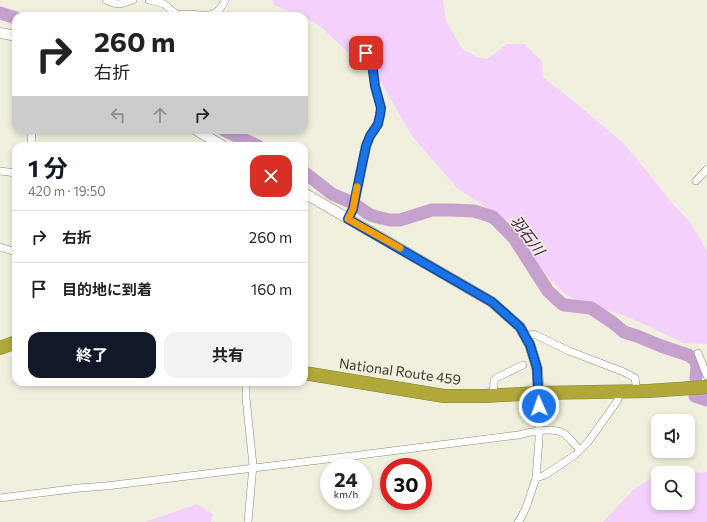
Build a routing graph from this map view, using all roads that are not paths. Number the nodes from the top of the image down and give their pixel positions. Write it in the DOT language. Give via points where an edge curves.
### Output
graph roads {
  1 [pos="106,0"];
  2 [pos="133,0"];
  3 [pos="149,0"];
  4 [pos="225,0"];
  5 [pos="164,2"];
  6 [pos="174,12"];
  7 [pos="215,12"];
  8 [pos="0,33"];
  9 [pos="12,35"];
  10 [pos="366,53"];
  11 [pos="203,134"];
  12 [pos="216,142"];
  13 [pos="707,169"];
  14 [pos="0,171"];
  15 [pos="12,172"];
  16 [pos="696,181"];
  17 [pos="308,195"];
  18 [pos="348,219"];
  19 [pos="1,248"];
  20 [pos="12,251"];
  21 [pos="525,337"];
  22 [pos="12,344"];
  23 [pos="0,348"];
  24 [pos="698,353"];
  25 [pos="523,365"];
  26 [pos="308,373"];
  27 [pos="707,376"];
  28 [pos="246,386"];
  29 [pos="707,387"];
  30 [pos="637,391"];
  31 [pos="618,392"];
  32 [pos="539,393"];
  33 [pos="493,396"];
  34 [pos="539,431"];
  35 [pos="580,450"];
  36 [pos="252,468"];
  37 [pos="536,478"];
  38 [pos="0,498"];
  39 [pos="248,522"];
  40 [pos="518,522"];
  1 -- 2 [label="street" via="114,4"];
  3 -- 5 [label="street"];
  4 -- 7 [label="street"];
  5 -- 6 [label="street"];
  8 -- 9 [label="street"];
  10 -- 18 [label="street" via="372,63 381,108 378,124 366,146 353,209"];
  11 -- 12 [label="street"];
  13 -- 16 [label="street"];
  14 -- 15 [label="street"];
  17 -- 18 [label="street"];
  18 -- 21 [label="street" via="492,302 520,327"];
  19 -- 20 [label="street"];
  21 -- 30 [label="street" via="532,334 624,372 635,378"];
  21 -- 32 [label="street" via="537,368"];
  22 -- 23 [label="highway"];
  24 -- 27 [label="street"];
  25 -- 33 [label="street" via="496,378"];
  26 -- 33 [label="highway, National Route 459" via="444,396"];
  28 -- 36 [label="street"];
  29 -- 30 [label="highway, National Route 459"];
  30 -- 31 [label="highway, National Route 459"];
  31 -- 32 [label="highway, National Route 459"];
  31 -- 35 [label="street" via="618,400"];
  32 -- 33 [label="highway, National Route 459"];
  32 -- 34 [label="street"];
  34 -- 35 [label="street" via="559,431"];
  34 -- 36 [label="street"];
  34 -- 37 [label="street"];
  35 -- 37 [label="street" via="575,456"];
  36 -- 38 [label="street"];
  36 -- 39 [label="street"];
  37 -- 40 [label="street"];
}
